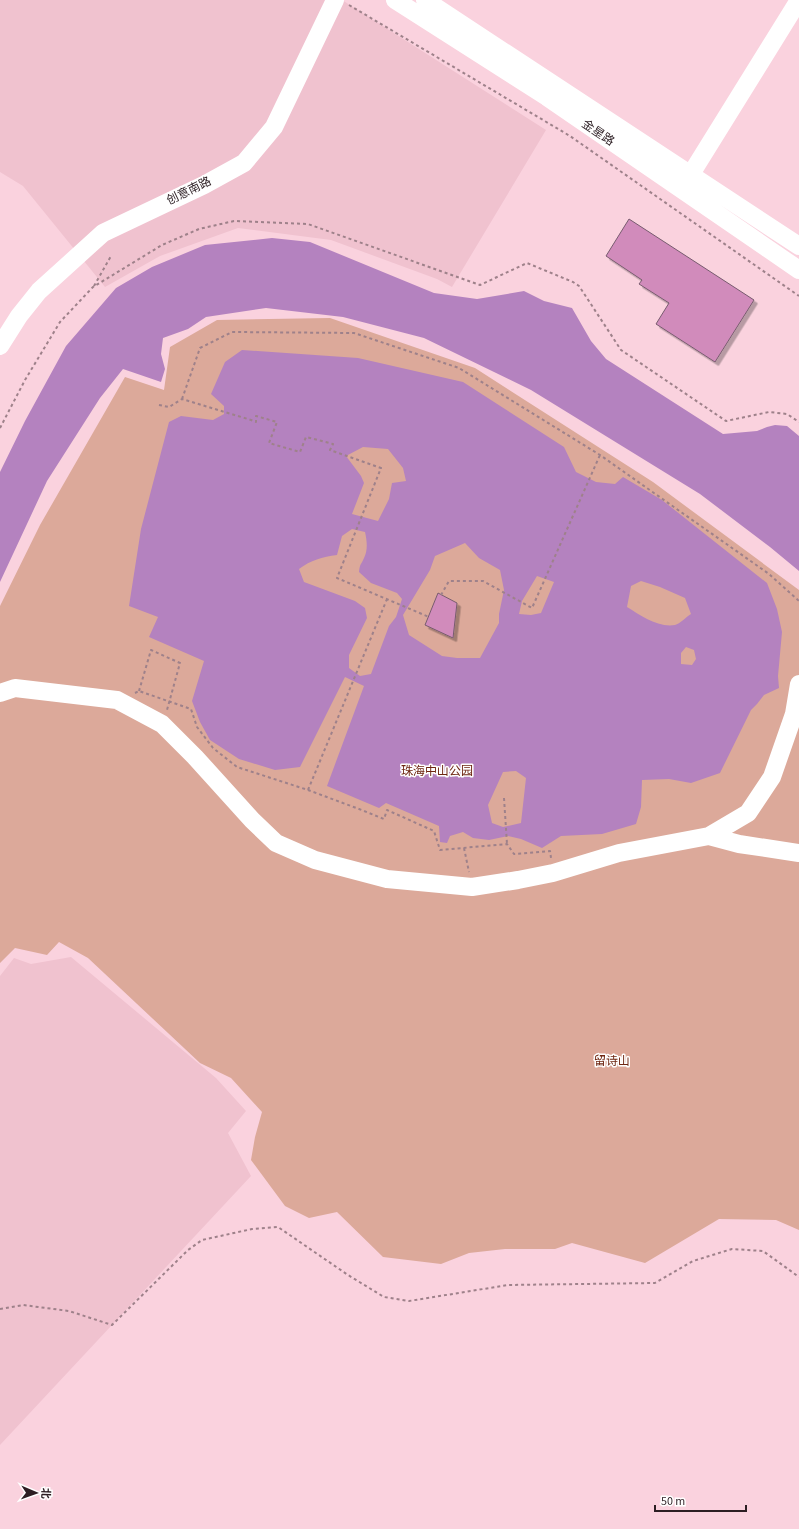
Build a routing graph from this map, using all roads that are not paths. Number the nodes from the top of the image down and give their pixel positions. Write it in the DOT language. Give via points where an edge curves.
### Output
graph roads {
  1 [pos="394,0"];
  2 [pos="425,0"];
  3 [pos="799,0"];
  4 [pos="341,2"];
  5 [pos="691,174"];
  6 [pos="679,188"];
  7 [pos="799,246"];
  8 [pos="799,270"];
  9 [pos="0,346"];
  10 [pos="799,684"];
  11 [pos="0,692"];
  12 [pos="709,836"];
  13 [pos="799,853"];
  1 -- 6 [label="street, 金星路" via="547,97"];
  2 -- 5 [label="street, 金星路"];
  3 -- 5 [label="street"];
  4 -- 9 [label="street, 创意南路" via="274,128 244,163 103,233 39,291"];
  5 -- 6 [label="street"];
  5 -- 7 [label="street, 金星路"];
  6 -- 8 [label="street, 金星路"];
  10 -- 12 [label="street" via="794,714 772,777 748,813"];
  11 -- 12 [label="street" via="15,688 117,700 162,724 276,843 315,860 387,879 472,886 518,880 553,873 619,853"];
  12 -- 13 [label="street" via="739,844"];
}
